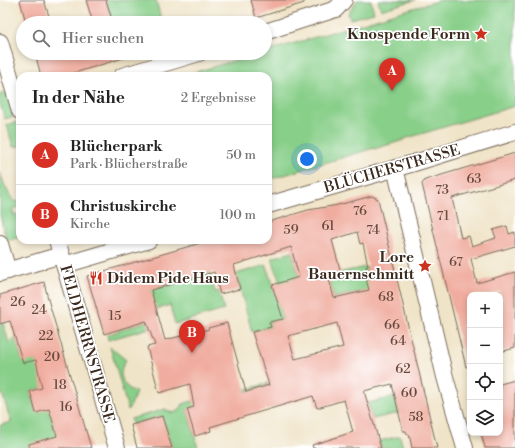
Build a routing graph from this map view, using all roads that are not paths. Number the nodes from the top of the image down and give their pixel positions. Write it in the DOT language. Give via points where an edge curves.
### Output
graph roads {
  1 [pos="344,0"];
  2 [pos="272,30"];
  3 [pos="0,42"];
  4 [pos="176,60"];
  5 [pos="135,72"];
  6 [pos="16,97"];
  7 [pos="515,132"];
  8 [pos="395,168"];
  9 [pos="272,204"];
  10 [pos="0,244"];
  11 [pos="124,244"];
  12 [pos="61,254"];
  13 [pos="4,272"];
  14 [pos="117,448"];
  15 [pos="465,448"];
  1 -- 2 [label="street" via="336,10"];
  3 -- 6 [label="street"];
  4 -- 5 [label="street"];
  7 -- 8 [label="street, BLÜCHERSTRASSE"];
  8 -- 9 [label="street, BLÜCHERSTRASSE"];
  8 -- 15 [label="street" via="445,377"];
  10 -- 13 [label="street"];
  11 -- 12 [label="street"];
  12 -- 13 [label="street"];
  12 -- 14 [label="street, FELDHERRNSTRASSE"];
}
